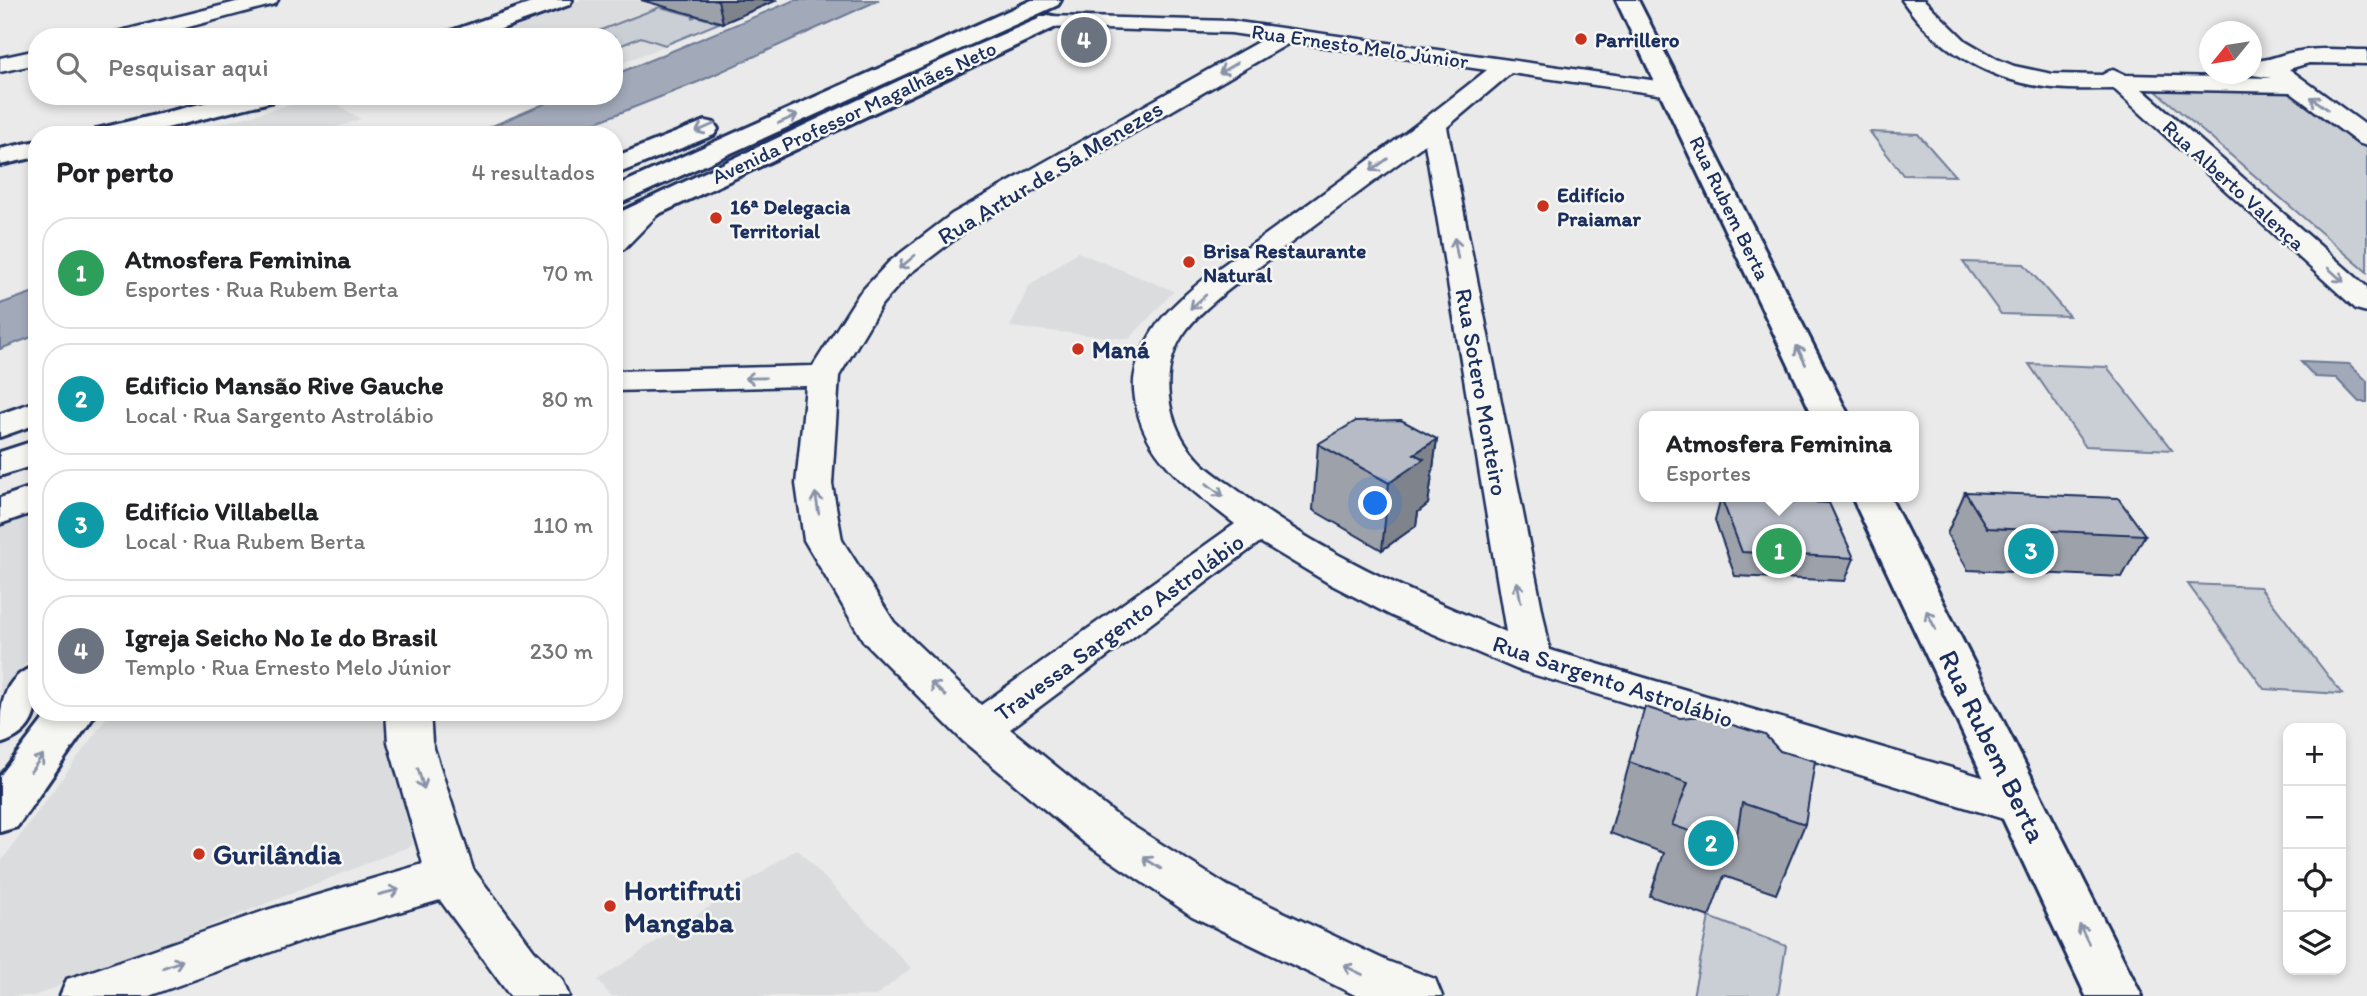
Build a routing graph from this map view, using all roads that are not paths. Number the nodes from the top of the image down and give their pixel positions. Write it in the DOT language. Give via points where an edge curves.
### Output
graph roads {
  1 [pos="268,0"];
  2 [pos="561,0"];
  3 [pos="1094,0"];
  4 [pos="1627,0"];
  5 [pos="1912,0"];
  6 [pos="1049,11"];
  7 [pos="160,28"];
  8 [pos="482,28"];
  9 [pos="981,31"];
  10 [pos="1287,35"];
  11 [pos="2367,57"];
  12 [pos="28,59"];
  13 [pos="955,63"];
  14 [pos="0,65"];
  15 [pos="1505,67"];
  16 [pos="2262,68"];
  17 [pos="2199,69"];
  18 [pos="2111,75"];
  19 [pos="2294,85"];
  20 [pos="1671,89"];
  21 [pos="228,105"];
  22 [pos="727,119"];
  23 [pos="1434,125"];
  24 [pos="143,126"];
  25 [pos="2367,138"];
  26 [pos="28,151"];
  27 [pos="0,157"];
  28 [pos="623,163"];
  29 [pos="623,194"];
  30 [pos="649,209"];
  31 [pos="623,222"];
  32 [pos="623,234"];
  33 [pos="2367,303"];
  34 [pos="823,376"];
  35 [pos="623,381"];
  36 [pos="1829,411"];
  37 [pos="28,415"];
  38 [pos="0,426"];
  39 [pos="28,454"];
  40 [pos="0,465"];
  41 [pos="28,501"];
  42 [pos="1873,502"];
  43 [pos="0,512"];
  44 [pos="1259,525"];
  45 [pos="1531,659"];
  46 [pos="28,692"];
  47 [pos="67,721"];
  48 [pos="409,721"];
  49 [pos="0,727"];
  50 [pos="979,729"];
  51 [pos="2023,807"];
  52 [pos="0,813"];
  53 [pos="451,877"];
  54 [pos="86,996"];
  55 [pos="543,996"];
  56 [pos="1416,996"];
  57 [pos="2114,996"];
  1 -- 7 [label="street"];
  2 -- 8 [label="street"];
  3 -- 6 [label="street, Avenida Professor Magalhães Neto"];
  4 -- 20 [label="street, Rua Rubem Berta"];
  5 -- 18 [label="street" via="1956,45 1993,66 2052,81"];
  6 -- 9 [label="street, Avenida Professor Magalhães Neto"];
  6 -- 10 [label="street, Rua Ernesto Melo Júnior"];
  6 -- 13 [label="street, Avenida Professor Magalhães Neto"];
  9 -- 13 [label="street"];
  29 -- 9 [label="street, Avenida Professor Magalhães Neto, one-way"];
  10 -- 15 [label="street, Rua Ernesto Melo Júnior"];
  10 -- 34 [label="street, Rua Artur de Sá Menezes, one-way" via="962,220 899,268 870,300"];
  11 -- 16 [label="street" via="2295,58"];
  12 -- 14 [label="street"];
  13 -- 30 [label="street, Avenida Professor Magalhães Neto"];
  15 -- 20 [label="street, Rua Ernesto Melo Júnior"];
  15 -- 23 [label="street, Rua Sargento Astrolábio"];
  16 -- 19 [label="street"];
  17 -- 18 [label="street"];
  18 -- 19 [label="street"];
  18 -- 33 [label="street, Rua Alberto Valença, one-way"];
  25 -- 19 [label="street, one-way"];
  36 -- 20 [label="street, Rua Rubem Berta, one-way"];
  21 -- 24 [label="street"];
  22 -- 28 [label="street, Avenida Professor Magalhães Neto, one-way"];
  23 -- 44 [label="street, Rua Sargento Astrolábio, one-way" via="1224,279 1175,323 1158,351 1150,387 1158,426 1185,467"];
  45 -- 23 [label="street, Rua Sotero Monteiro, one-way"];
  26 -- 27 [label="street"];
  30 -- 31 [label="street, Avenida Professor Magalhães Neto"];
  30 -- 32 [label="street"];
  34 -- 35 [label="street, one-way"];
  50 -- 34 [label="street, Rua Artur de Sá Menezes, one-way" via="879,632 823,540 814,484"];
  37 -- 38 [label="street"];
  39 -- 40 [label="street"];
  41 -- 43 [label="street"];
  51 -- 42 [label="street, Rua Rubem Berta, one-way"];
  44 -- 45 [label="street, Rua Sargento Astrolábio" via="1394,600"];
  44 -- 50 [label="street, Travessa Sargento Astrolábio"];
  45 -- 51 [label="street, Rua Sargento Astrolábio"];
  46 -- 49 [label="street"];
  52 -- 47 [label="street, one-way"];
  48 -- 53 [label="street, one-way"];
  56 -- 50 [label="street, Rua Artur de Sá Menezes, one-way" via="1210,901 1103,831"];
  57 -- 51 [label="street, Rua Rubem Berta, one-way"];
  54 -- 53 [label="street, one-way" via="310,916"];
  53 -- 55 [label="street"];
}
